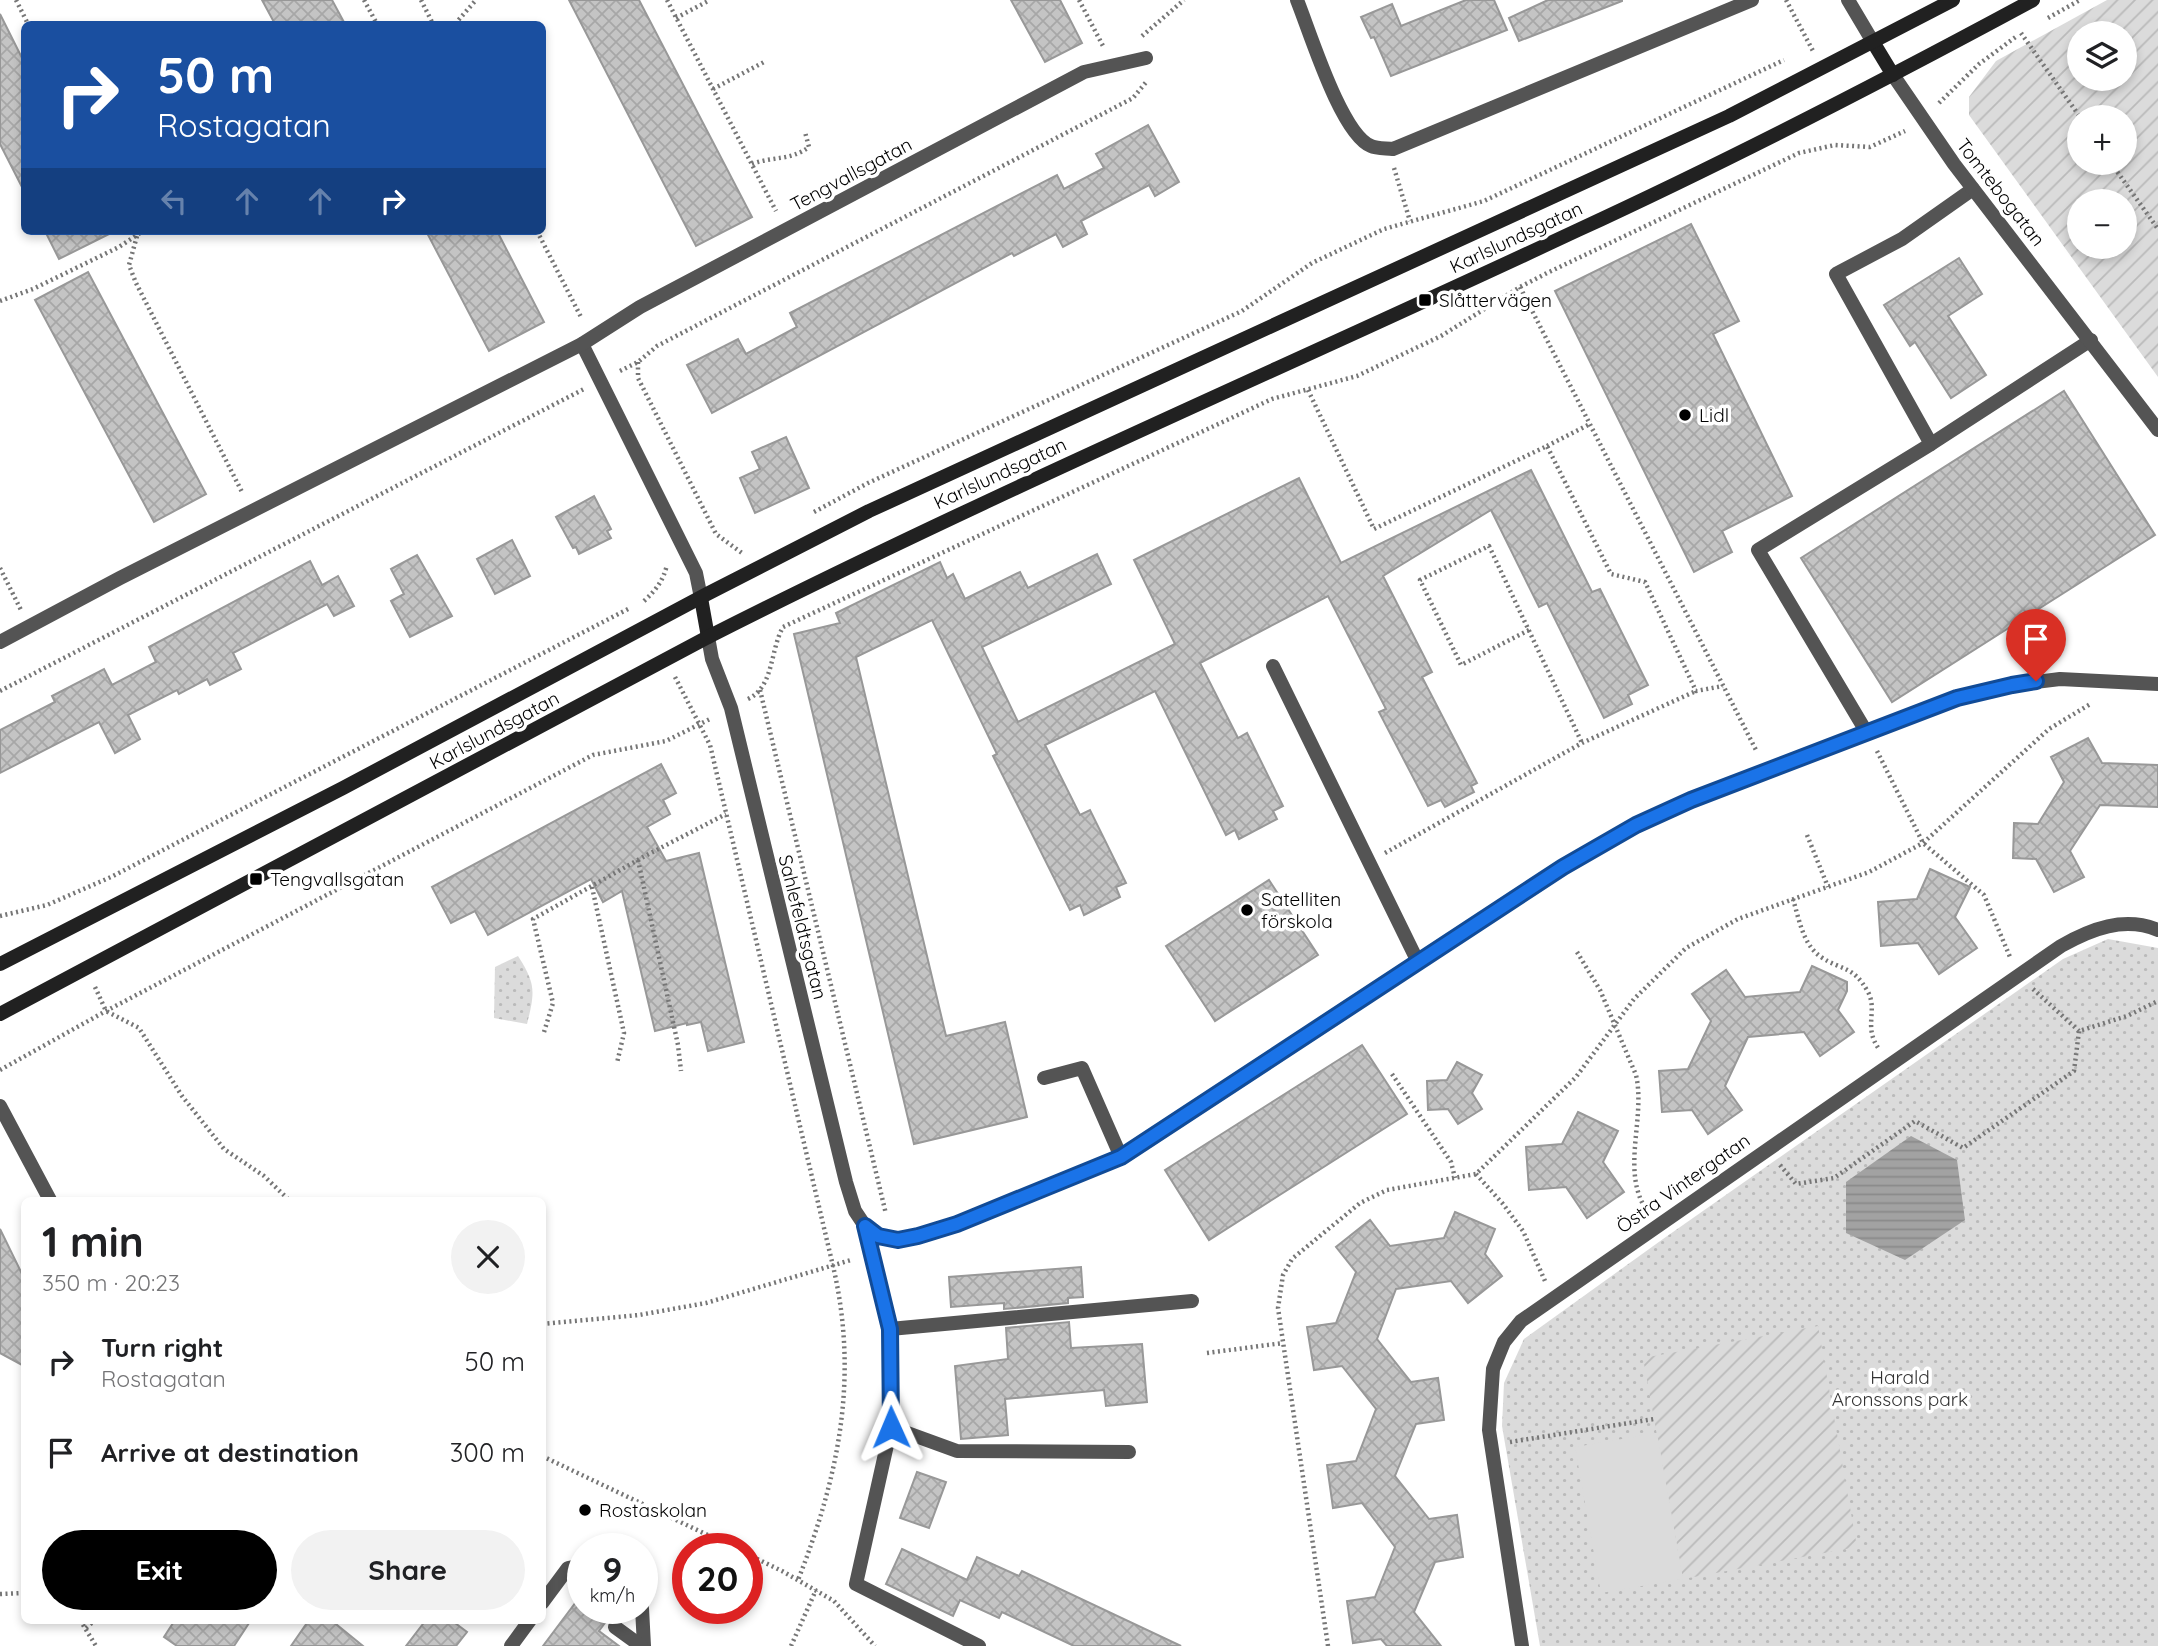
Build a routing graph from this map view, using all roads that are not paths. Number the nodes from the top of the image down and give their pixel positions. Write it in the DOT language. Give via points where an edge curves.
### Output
graph roads {
  1 [pos="1297,0"];
  2 [pos="1752,0"];
  3 [pos="1848,0"];
  4 [pos="1953,0"];
  5 [pos="2033,0"];
  6 [pos="1873,42"];
  7 [pos="1146,58"];
  8 [pos="1894,75"];
  9 [pos="1973,188"];
  10 [pos="2091,340"];
  11 [pos="582,344"];
  12 [pos="2158,430"];
  13 [pos="1931,444"];
  14 [pos="701,598"];
  15 [pos="708,637"];
  16 [pos="0,642"];
  17 [pos="1273,666"];
  18 [pos="2158,684"];
  19 [pos="1867,733"];
  20 [pos="2158,930"];
  21 [pos="1418,962"];
  22 [pos="0,964"];
  23 [pos="0,1014"];
  24 [pos="1044,1077"];
  25 [pos="0,1106"];
  26 [pos="1121,1157"];
  27 [pos="48,1197"];
  28 [pos="865,1226"];
  29 [pos="1192,1301"];
  30 [pos="890,1329"];
  31 [pos="891,1427"];
  32 [pos="1129,1452"];
  33 [pos="567,1569"];
  34 [pos="546,1598"];
  35 [pos="527,1624"];
  36 [pos="642,1624"];
  37 [pos="615,1626"];
  38 [pos="512,1646"];
  39 [pos="643,1646"];
  40 [pos="979,1646"];
  41 [pos="1522,1646"];
  1 -- 2 [label="street" via="1342,114 1355,134 1371,146 1393,149"];
  3 -- 6 [label="street"];
  4 -- 6 [label="main road, Karlslundsgatan"];
  5 -- 8 [label="main road, Karlslundsgatan"];
  6 -- 8 [label="main road"];
  6 -- 14 [label="main road, Karlslundsgatan" via="1729,116 869,511"];
  7 -- 11 [label="street, Tengvallsgatan" via="1084,72 640,307"];
  8 -- 9 [label="street, Tomtebogatan"];
  8 -- 15 [label="main road, Karlslundsgatan" via="1579,230 1069,462"];
  9 -- 10 [label="street, Tomtebogatan"];
  9 -- 13 [label="street" via="1902,239 1836,274"];
  10 -- 12 [label="street, Tomtebogatan"];
  10 -- 13 [label="street"];
  11 -- 14 [label="street" via="696,573"];
  11 -- 16 [label="street, Tengvallsgatan"];
  13 -- 19 [label="street" via="1758,551"];
  14 -- 15 [label="main road"];
  14 -- 22 [label="main road, Karlslundsgatan"];
  15 -- 23 [label="main road, Karlslundsgatan"];
  15 -- 28 [label="street, Sahlefeldtsgatan" via="731,708 846,1182"];
  17 -- 21 [label="street"];
  18 -- 19 [label="street" via="2060,678 2012,685 1957,698"];
  19 -- 21 [label="street" via="1636,825"];
  20 -- 41 [label="street, Östra Vintergatan" via="2145,924 2085,932 1521,1321 1504,1342 1493,1368 1489,1430"];
  21 -- 26 [label="street"];
  24 -- 26 [label="street" via="1082,1068"];
  25 -- 27 [label="street"];
  26 -- 28 [label="street" via="918,1236 892,1239"];
  28 -- 30 [label="street, Sahlefeldtsgatan"];
  29 -- 30 [label="street"];
  30 -- 31 [label="street, Sahlefeldtsgatan"];
  31 -- 32 [label="street" via="957,1451"];
  31 -- 40 [label="street, Sahlefeldtsgatan" via="856,1584"];
  33 -- 34 [label="street"];
  35 -- 38 [label="street"];
  36 -- 39 [label="street"];
  37 -- 39 [label="street"];
}
